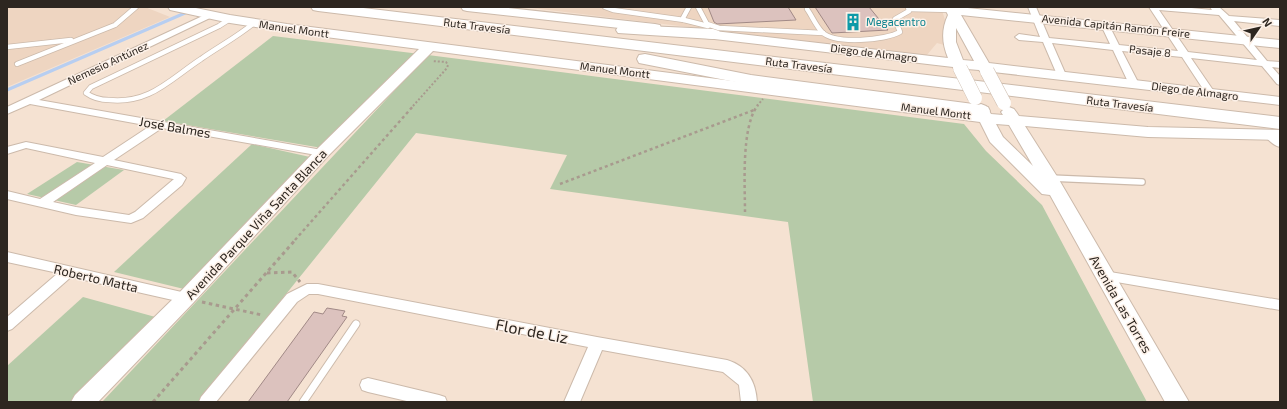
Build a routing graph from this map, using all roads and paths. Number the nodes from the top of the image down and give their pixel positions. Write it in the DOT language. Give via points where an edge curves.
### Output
graph roads {
  1 [pos="136,7"];
  2 [pos="174,7"];
  3 [pos="318,7"];
  4 [pos="370,7"];
  5 [pos="467,7"];
  6 [pos="605,7"];
  7 [pos="689,7"];
  8 [pos="698,7"];
  9 [pos="1153,7"];
  10 [pos="1214,7"];
  11 [pos="909,8"];
  12 [pos="807,9"];
  13 [pos="952,11"];
  14 [pos="1034,13"];
  15 [pos="209,15"];
  16 [pos="1224,16"];
  17 [pos="230,19"];
  18 [pos="684,20"];
  19 [pos="254,23"];
  20 [pos="1280,23"];
  21 [pos="1105,25"];
  22 [pos="514,27"];
  23 [pos="710,30"];
  24 [pos="1169,32"];
  25 [pos="823,33"];
  26 [pos="1019,38"];
  27 [pos="79,40"];
  28 [pos="1045,40"];
  29 [pos="1245,40"];
  30 [pos="1280,44"];
  31 [pos="7,47"];
  32 [pos="1116,47"];
  33 [pos="423,53"];
  34 [pos="1184,55"];
  35 [pos="1264,63"];
  36 [pos="17,64"];
  37 [pos="959,65"];
  38 [pos="1280,65"];
  39 [pos="985,68"];
  40 [pos="1061,75"];
  41 [pos="1280,82"];
  42 [pos="1134,84"];
  43 [pos="772,90"];
  44 [pos="1210,93"];
  45 [pos="29,101"];
  46 [pos="1280,101"];
  47 [pos="980,109"];
  48 [pos="754,110"];
  49 [pos="7,111"];
  50 [pos="1009,113"];
  51 [pos="1280,115"];
  52 [pos="160,124"];
  53 [pos="1277,134"];
  54 [pos="7,151"];
  55 [pos="322,153"];
  56 [pos="105,161"];
  57 [pos="1048,178"];
  58 [pos="1142,182"];
  59 [pos="560,184"];
  60 [pos="7,195"];
  61 [pos="44,202"];
  62 [pos="1064,206"];
  63 [pos="745,212"];
  64 [pos="7,258"];
  65 [pos="68,272"];
  66 [pos="267,273"];
  67 [pos="1104,276"];
  68 [pos="307,289"];
  69 [pos="186,298"];
  70 [pos="1280,305"];
  71 [pos="235,309"];
  72 [pos="276,318"];
  73 [pos="356,324"];
  74 [pos="7,325"];
  75 [pos="597,343"];
  76 [pos="368,385"];
  77 [pos="749,394"];
  78 [pos="83,402"];
  79 [pos="153,402"];
  80 [pos="207,402"];
  81 [pos="303,402"];
  82 [pos="439,402"];
  83 [pos="572,402"];
  84 [pos="1177,402"];
  1 -- 27 [label="lane" via="115,25"];
  2 -- 15 [label="street, Manuel Montt"];
  3 -- 22 [label="highway, Ruta Travesía"];
  4 -- 22 [label="highway, Ruta Travesía"];
  5 -- 23 [label="street, Diego de Almagro"];
  6 -- 18 [label="lane"];
  7 -- 18 [label="lane"];
  8 -- 23 [label="lane"];
  9 -- 16 [label="street"];
  9 -- 24 [label="street"];
  10 -- 16 [label="street"];
  11 -- 13 [label="lane"];
  11 -- 25 [label="lane" via="905,14 895,19 900,32 895,36 871,39 833,38"];
  12 -- 25 [label="lane"];
  13 -- 14 [label="street, Avenida Capitán Ramón Freire"];
  13 -- 37 [label="street, Avenida Las Torres" via="948,41"];
  13 -- 39 [label="street, Avenida Las Torres"];
  14 -- 21 [label="street, Avenida Capitán Ramón Freire"];
  14 -- 28 [label="street"];
  15 -- 17 [label="street, Manuel Montt"];
  15 -- 45 [label="street, Nemesio Antúnez"];
  16 -- 20 [label="street"];
  16 -- 29 [label="street"];
  17 -- 19 [label="street, Manuel Montt"];
  17 -- 19 [label="lane" via="91,87 86,93 90,97 116,102 132,101 152,95"];
  18 -- 23 [label="lane"];
  19 -- 33 [label="street, Manuel Montt"];
  21 -- 24 [label="street, Avenida Capitán Ramón Freire"];
  21 -- 32 [label="street"];
  22 -- 23 [label="highway"];
  22 -- 47 [label="highway" via="680,67 751,80"];
  22 -- 51 [label="highway, Ruta Travesía"];
  22 -- 53 [label="highway, Ruta Travesía"];
  23 -- 25 [label="lane" via="719,28"];
  23 -- 37 [label="street, Diego de Almagro"];
  24 -- 29 [label="street, Avenida Capitán Ramón Freire"];
  24 -- 34 [label="street"];
  26 -- 28 [label="street, Pasaje 8"];
  27 -- 31 [label="lane"];
  27 -- 36 [label="lane"];
  28 -- 32 [label="street, Pasaje 8"];
  28 -- 40 [label="street"];
  29 -- 30 [label="street, Avenida Capitán Ramón Freire"];
  29 -- 35 [label="street"];
  32 -- 34 [label="street, Pasaje 8"];
  32 -- 42 [label="street"];
  33 -- 43 [label="street, Manuel Montt"];
  33 -- 55 [label="street, Avenida Parque Viña Santa Blanca"];
  33 -- 66 [label="path" via="446,62 447,68"];
  34 -- 35 [label="street, Pasaje 8"];
  34 -- 44 [label="street"];
  35 -- 38 [label="street, Pasaje 8"];
  35 -- 41 [label="street"];
  37 -- 39 [label="street, Diego de Almagro"];
  37 -- 47 [label="street, Avenida Las Torres, bridge"];
  39 -- 40 [label="street, Diego de Almagro"];
  39 -- 50 [label="street, Avenida Las Torres, bridge"];
  40 -- 42 [label="street, Diego de Almagro"];
  42 -- 44 [label="street, Diego de Almagro"];
  43 -- 47 [label="street, Manuel Montt"];
  43 -- 48 [label="path"];
  44 -- 46 [label="street, Diego de Almagro"];
  45 -- 49 [label="street, Nemesio Antúnez"];
  45 -- 52 [label="street, José Balmes"];
  47 -- 50 [label="street, Manuel Montt"];
  47 -- 62 [label="street, Avenida Las Torres" via="996,139"];
  48 -- 59 [label="path"];
  48 -- 63 [label="path" via="746,141"];
  50 -- 53 [label="street, Manuel Montt" via="1057,124 1148,132"];
  50 -- 57 [label="street, Avenida Las Torres"];
  52 -- 55 [label="street, José Balmes"];
  52 -- 56 [label="street"];
  54 -- 56 [label="street" via="26,145"];
  55 -- 69 [label="street, Avenida Parque Viña Santa Blanca"];
  56 -- 61 [label="street"];
  56 -- 61 [label="street" via="180,178 139,215 131,219 76,211"];
  57 -- 58 [label="lane"];
  57 -- 62 [label="street, Avenida Las Torres"];
  60 -- 61 [label="street"];
  62 -- 67 [label="street, Avenida Las Torres"];
  64 -- 65 [label="street, Roberto Matta"];
  65 -- 69 [label="street, Roberto Matta"];
  65 -- 74 [label="street"];
  66 -- 68 [label="path" via="292,272"];
  66 -- 71 [label="path"];
  67 -- 70 [label="street"];
  67 -- 84 [label="street, Avenida Las Torres"];
  68 -- 72 [label="street" via="292,298"];
  68 -- 75 [label="street, Flor de Liz" via="318,289"];
  69 -- 71 [label="path"];
  69 -- 78 [label="street, Avenida Parque Viña Santa Blanca"];
  71 -- 72 [label="path"];
  71 -- 79 [label="path"];
  72 -- 80 [label="street"];
  73 -- 81 [label="lane"];
  75 -- 77 [label="street, Flor de Liz" via="727,366 739,374"];
  75 -- 83 [label="street"];
  76 -- 82 [label="street"];
}
